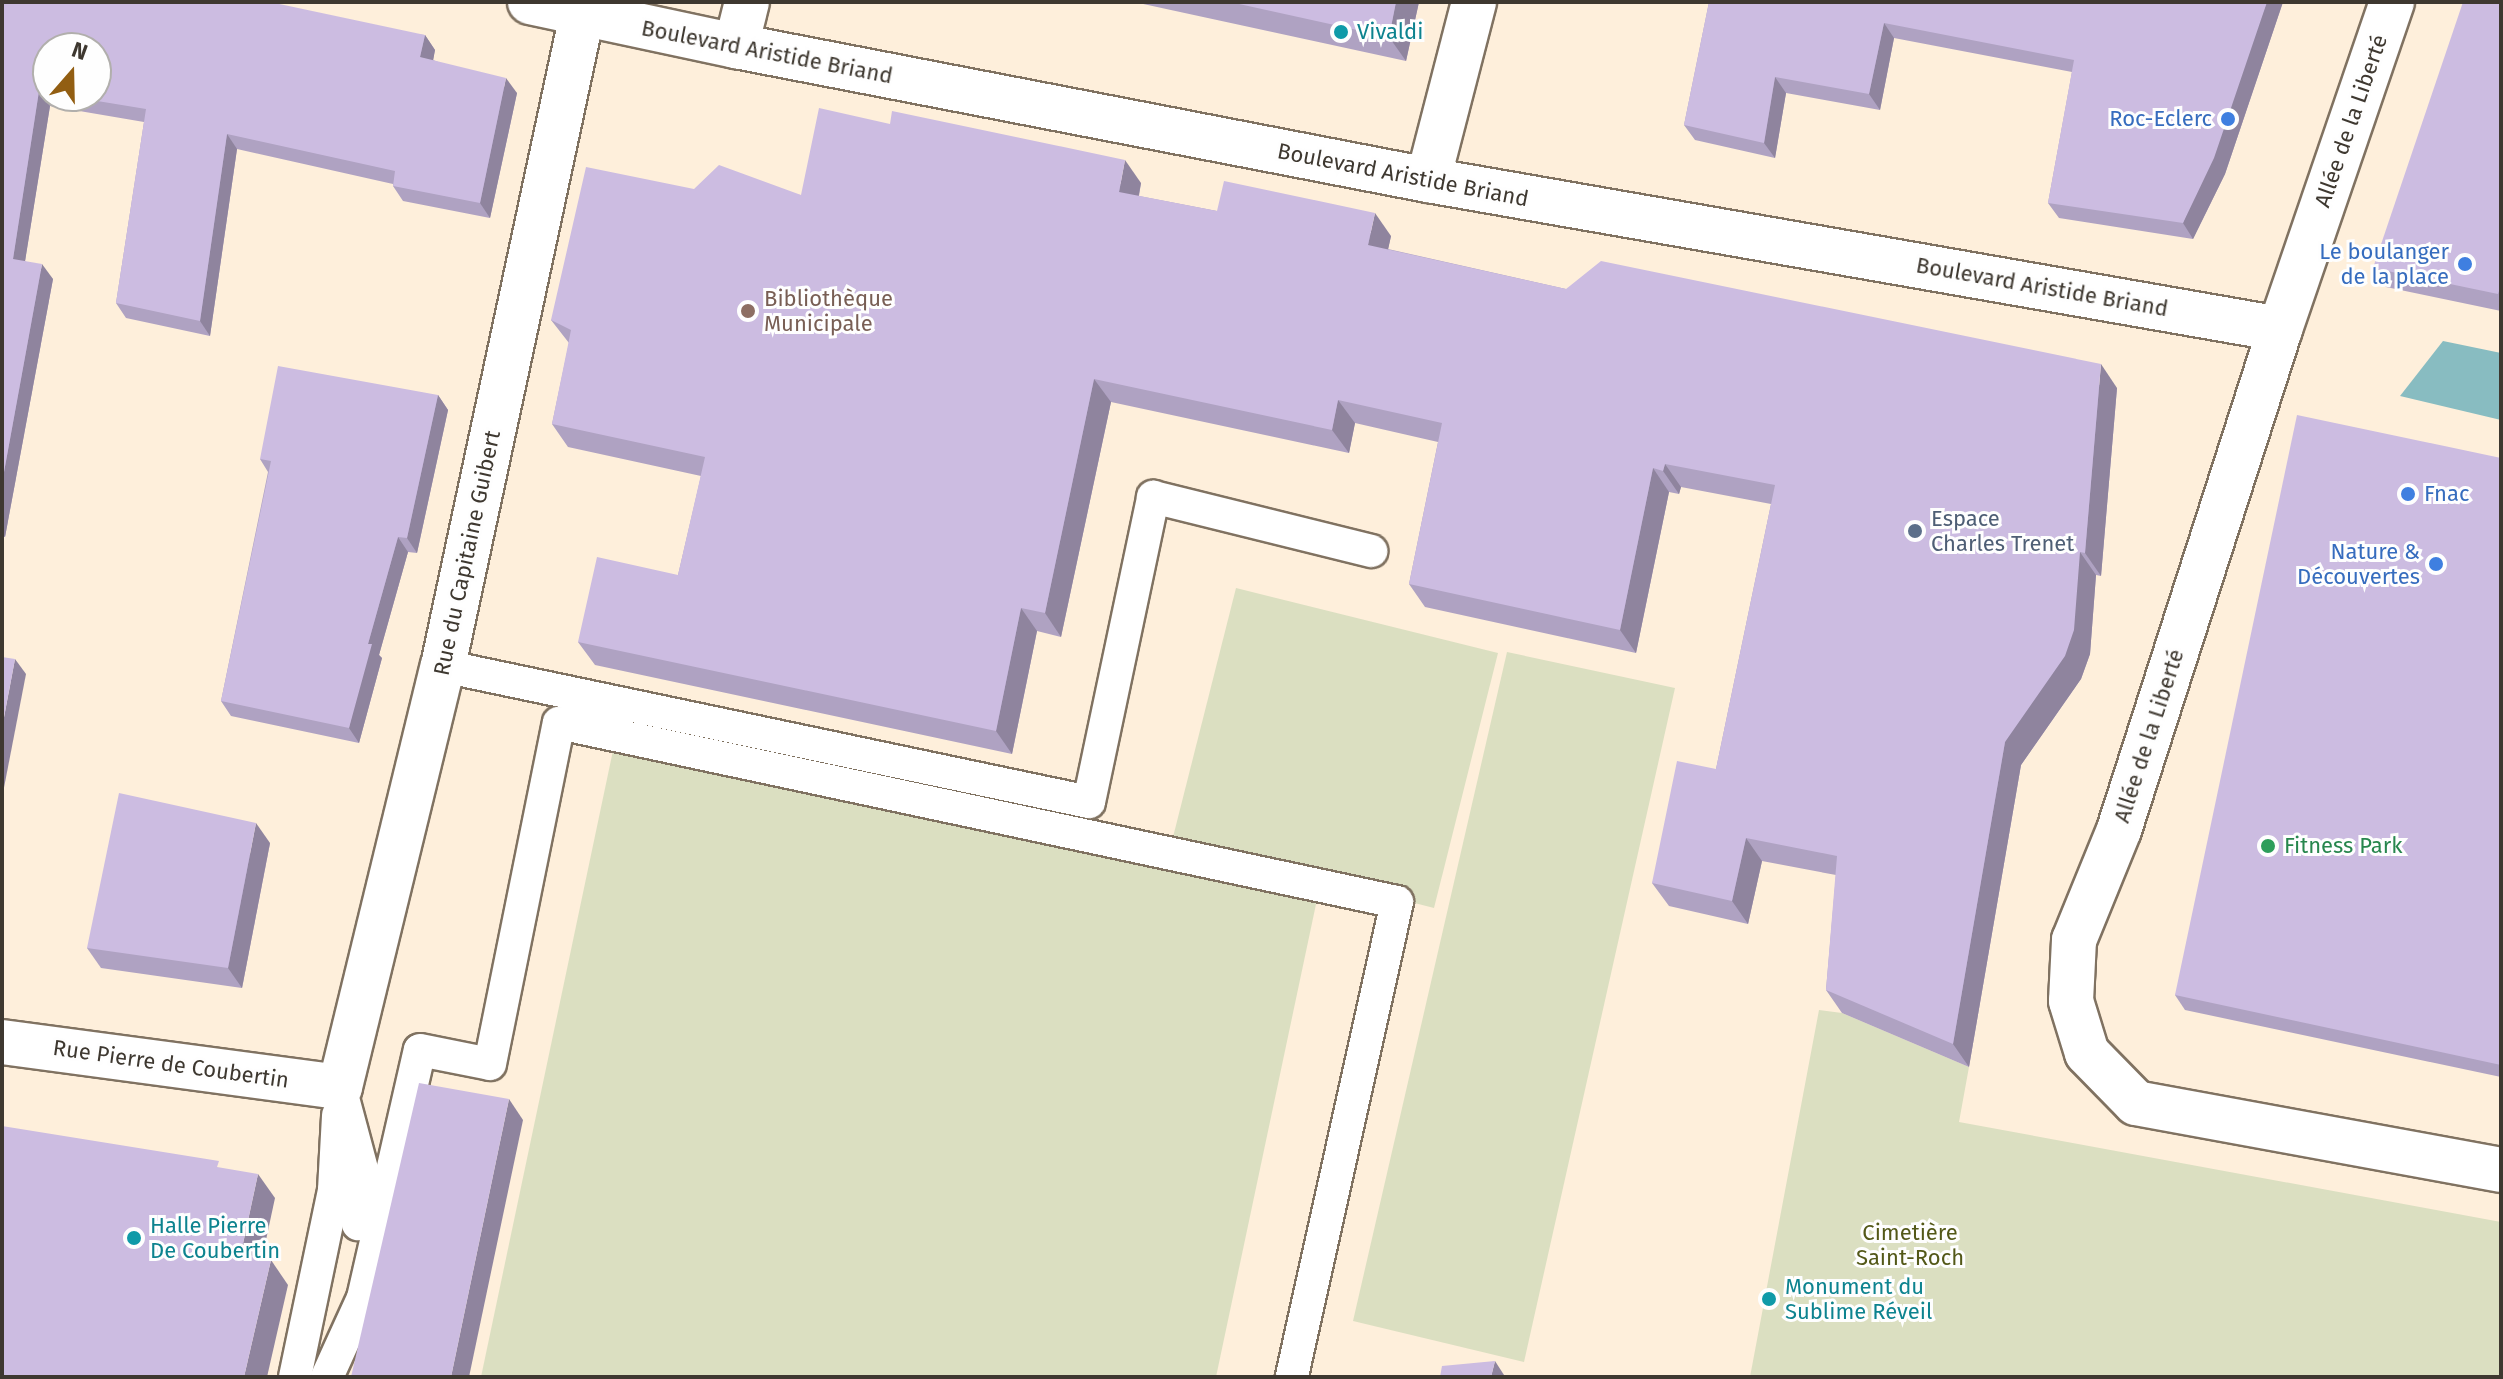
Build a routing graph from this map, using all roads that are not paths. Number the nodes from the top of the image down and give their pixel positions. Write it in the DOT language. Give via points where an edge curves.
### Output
graph roads {
  1 [pos="530,2"];
  2 [pos="747,2"];
  3 [pos="1474,2"];
  4 [pos="2392,2"];
  5 [pos="582,15"];
  6 [pos="736,46"];
  7 [pos="1428,180"];
  8 [pos="2280,329"];
  9 [pos="1371,551"];
  10 [pos="443,666"];
  11 [pos="2,1042"];
  12 [pos="340,1087"];
  13 [pos="2501,1170"];
  14 [pos="295,1377"];
  15 [pos="326,1377"];
  16 [pos="1292,1377"];
  1 -- 5 [label="street, Boulevard Aristide Briand"];
  2 -- 6 [label="street"];
  3 -- 7 [label="street"];
  4 -- 8 [label="street, Allée de la Liberté"];
  5 -- 6 [label="street, Boulevard Aristide Briand"];
  5 -- 10 [label="street, Rue du Capitaine Guibert"];
  6 -- 7 [label="street, Boulevard Aristide Briand"];
  7 -- 8 [label="street, Boulevard Aristide Briand"];
  8 -- 13 [label="street, Allée de la Liberté" via="2119,830 2074,940 2071,1001 2087,1053 2136,1103"];
  9 -- 10 [label="lane" via="1153,497 1089,802"];
  10 -- 12 [label="street, Rue du Capitaine Guibert"];
  11 -- 12 [label="street, Rue Pierre de Coubertin"];
  12 -- 14 [label="lane" via="334,1190"];
  12 -- 15 [label="lane" via="366,1184"];
  15 -- 16 [label="lane" via="363,1298 420,1050 490,1064 559,723 1397,902"];
}
